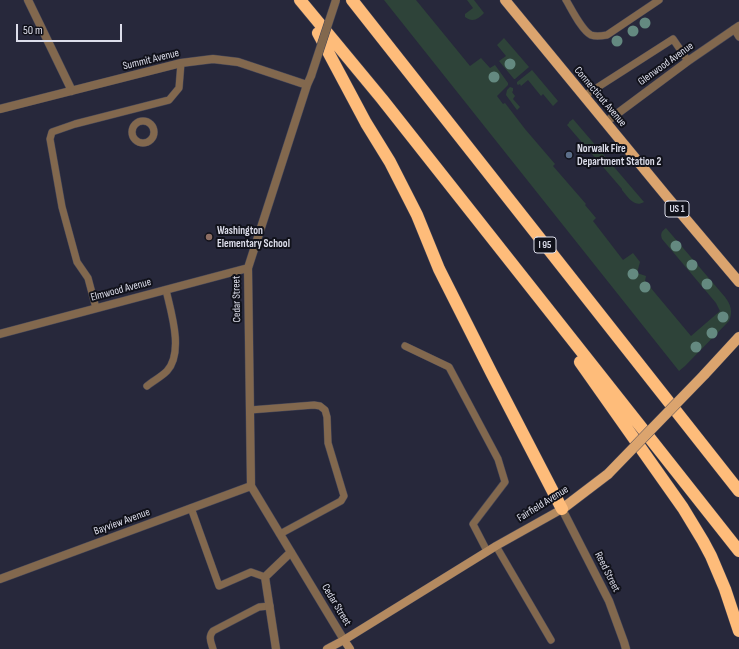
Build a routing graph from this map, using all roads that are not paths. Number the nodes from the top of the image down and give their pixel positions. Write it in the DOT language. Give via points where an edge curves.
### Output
graph roads {
  1 [pos="28,0"];
  2 [pos="300,0"];
  3 [pos="336,0"];
  4 [pos="352,0"];
  5 [pos="505,0"];
  6 [pos="566,0"];
  7 [pos="659,0"];
  8 [pos="736,28"];
  9 [pos="739,37"];
  10 [pos="688,61"];
  11 [pos="181,63"];
  12 [pos="307,85"];
  13 [pos="72,91"];
  14 [pos="584,96"];
  15 [pos="137,108"];
  16 [pos="0,109"];
  17 [pos="141,121"];
  18 [pos="606,122"];
  19 [pos="248,268"];
  20 [pos="516,269"];
  21 [pos="739,282"];
  22 [pos="166,290"];
  23 [pos="96,308"];
  24 [pos="0,334"];
  25 [pos="739,337"];
  26 [pos="405,346"];
  27 [pos="147,386"];
  28 [pos="250,410"];
  29 [pos="251,486"];
  30 [pos="739,490"];
  31 [pos="190,508"];
  32 [pos="562,508"];
  33 [pos="280,534"];
  34 [pos="496,546"];
  35 [pos="487,551"];
  36 [pos="739,551"];
  37 [pos="291,552"];
  38 [pos="265,577"];
  39 [pos="0,578"];
  40 [pos="270,606"];
  41 [pos="739,631"];
  42 [pos="344,640"];
  43 [pos="551,640"];
  44 [pos="214,649"];
  45 [pos="276,649"];
  46 [pos="327,649"];
  47 [pos="350,649"];
  48 [pos="626,649"];
  1 -- 13 [label="street"];
  2 -- 20 [label="highway"];
  2 -- 32 [label="highway" via="414,208 439,269"];
  3 -- 12 [label="street, Cedar Street, bridge"];
  4 -- 30 [label="highway, I 95"];
  5 -- 14 [label="main road, Connecticut Avenue / US 1"];
  6 -- 7 [label="lane" via="587,32 602,36"];
  8 -- 9 [label="lane"];
  8 -- 10 [label="street, Glenwood Avenue"];
  10 -- 14 [label="lane" via="673,39"];
  10 -- 18 [label="street, Glenwood Avenue"];
  11 -- 12 [label="street, Summit Avenue" via="213,59 238,62"];
  11 -- 13 [label="street, Summit Avenue"];
  11 -- 15 [label="lane" via="178,88 169,100"];
  12 -- 19 [label="street, Cedar Street"];
  13 -- 16 [label="street, Summit Avenue"];
  14 -- 18 [label="main road, Connecticut Avenue / US 1"];
  15 -- 17 [label="lane"];
  15 -- 23 [label="lane" via="52,132 50,139 62,207 77,262 88,278"];
  18 -- 21 [label="main road, Connecticut Avenue / US 1"];
  19 -- 22 [label="street, Elmwood Avenue"];
  19 -- 28 [label="street, Cedar Street"];
  20 -- 36 [label="highway"];
  20 -- 41 [label="highway" via="694,525 718,571"];
  22 -- 23 [label="street, Elmwood Avenue"];
  22 -- 27 [label="lane" via="176,352 167,372"];
  23 -- 24 [label="street, Elmwood Avenue"];
  25 -- 32 [label="main road, Fairfield Avenue, bridge" via="608,474"];
  26 -- 35 [label="lane" via="449,367 498,459 505,482 472,524"];
  28 -- 29 [label="street, Cedar Street"];
  28 -- 33 [label="lane" via="314,405 325,410 327,417 328,443 344,496 341,501"];
  29 -- 31 [label="street, Bayview Avenue"];
  29 -- 33 [label="street, Cedar Street"];
  31 -- 38 [label="lane" via="219,586 251,572"];
  31 -- 39 [label="street, Bayview Avenue"];
  32 -- 34 [label="main road, Fairfield Avenue"];
  32 -- 48 [label="street, Reed Street" via="609,601"];
  33 -- 37 [label="street, Cedar Street"];
  34 -- 35 [label="main road, Fairfield Avenue"];
  34 -- 43 [label="lane"];
  35 -- 42 [label="main road, Fairfield Avenue"];
  37 -- 38 [label="street"];
  37 -- 42 [label="street, Cedar Street"];
  38 -- 40 [label="street"];
  40 -- 44 [label="lane" via="258,607 213,631 210,640"];
  40 -- 45 [label="street"];
  42 -- 46 [label="main road, Fairfield Avenue"];
  42 -- 47 [label="main road, Cedar Street"];
}
